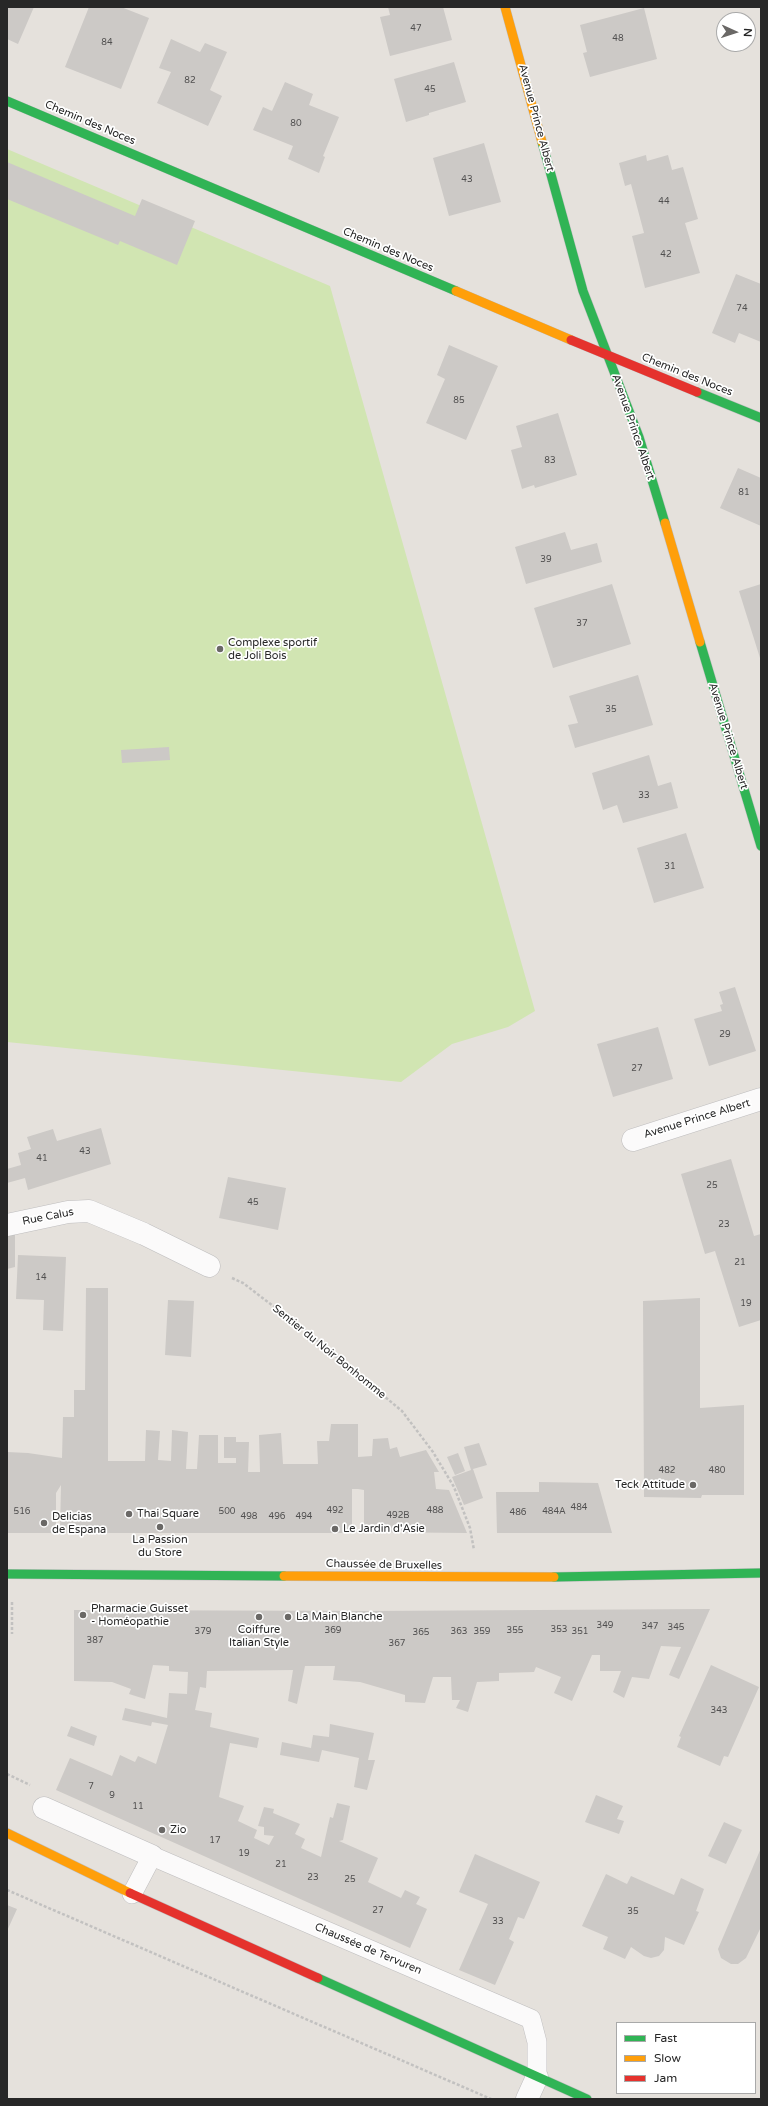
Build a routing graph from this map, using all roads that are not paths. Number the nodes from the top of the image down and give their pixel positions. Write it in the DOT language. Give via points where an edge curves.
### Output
graph roads {
  1 [pos="505,7"];
  2 [pos="7,101"];
  3 [pos="608,356"];
  4 [pos="761,418"];
  5 [pos="761,846"];
  6 [pos="761,1099"];
  7 [pos="633,1140"];
  8 [pos="7,1226"];
  9 [pos="208,1266"];
  10 [pos="761,1573"];
  11 [pos="7,1574"];
  12 [pos="44,1808"];
  13 [pos="7,1833"];
  14 [pos="152,1856"];
  15 [pos="132,1894"];
  16 [pos="537,2077"];
  17 [pos="527,2099"];
  18 [pos="587,2099"];
  1 -- 3 [label="street, Avenue Prince Albert" via="583,290"];
  2 -- 3 [label="street, Chemin des Noces"];
  3 -- 4 [label="street, Chemin des Noces"];
  3 -- 5 [label="street, Avenue Prince Albert" via="639,437"];
  6 -- 7 [label="street, Avenue Prince Albert"];
  8 -- 9 [label="street, Rue Calus" via="68,1212 89,1211 144,1234"];
  10 -- 11 [label="street, Chaussée de Bruxelles" via="479,1578"];
  12 -- 14 [label="street, Chaussée de Tervuren"];
  13 -- 15 [label="street"];
  14 -- 15 [label="lane"];
  14 -- 16 [label="lane, Chaussée de Tervuren" via="531,2019 537,2042"];
  15 -- 16 [label="street"];
  16 -- 17 [label="street"];
  16 -- 18 [label="street"];
}
